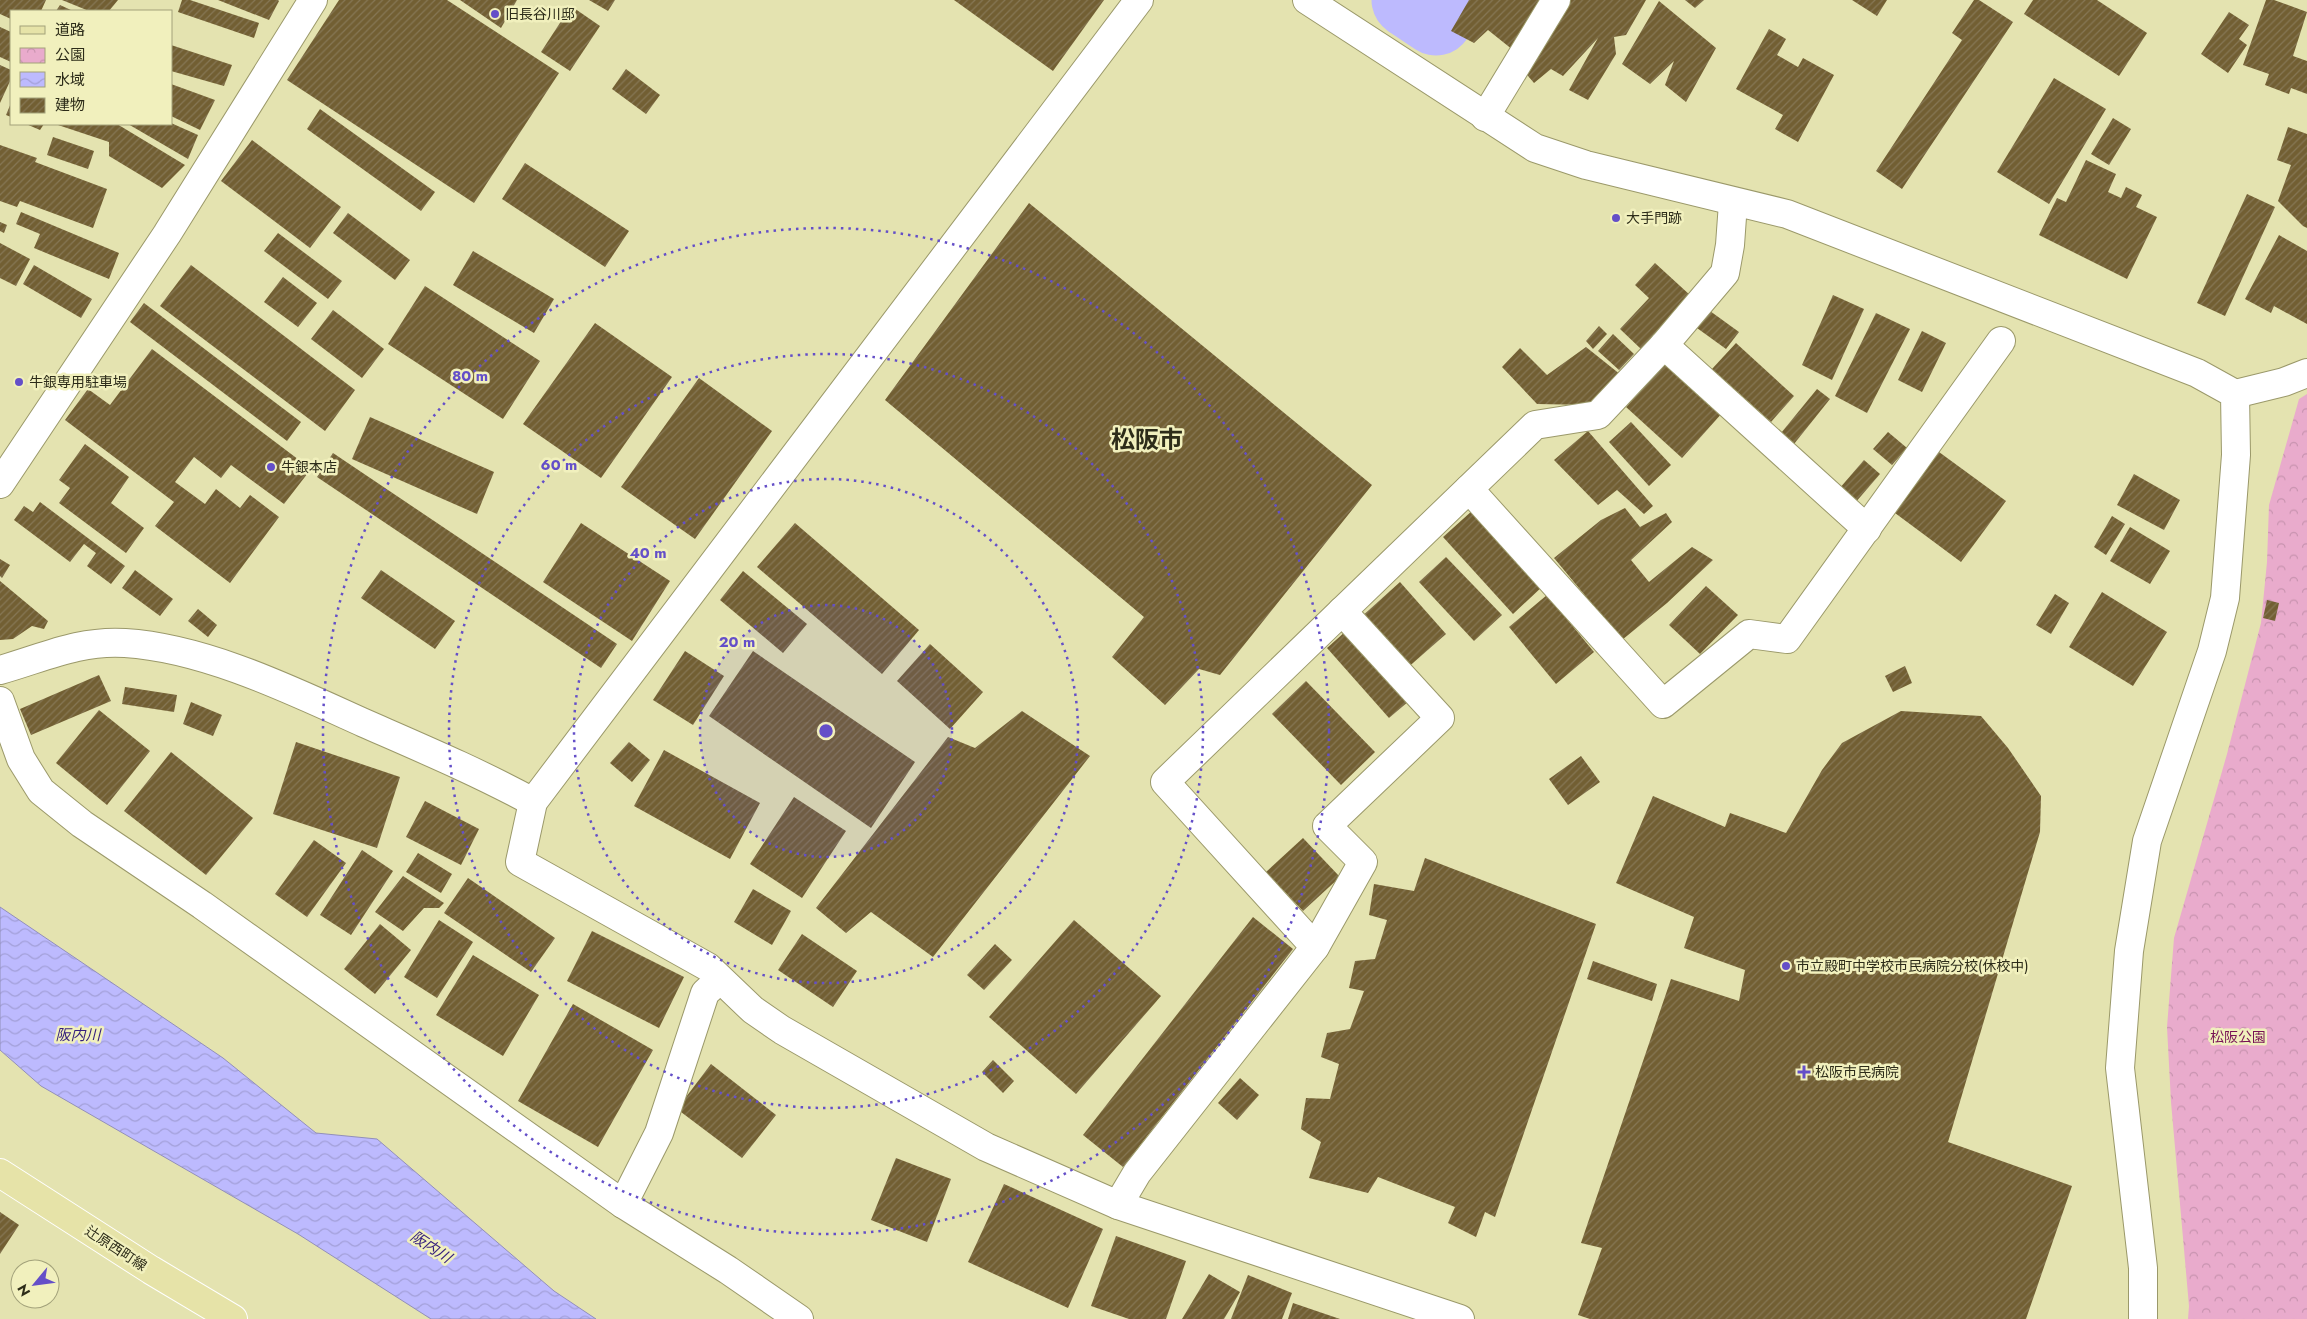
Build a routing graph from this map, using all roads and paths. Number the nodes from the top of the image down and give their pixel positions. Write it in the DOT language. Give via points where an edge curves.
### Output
graph roads {
  1 [pos="313,0"];
  2 [pos="1139,0"];
  3 [pos="1307,0"];
  4 [pos="1556,0"];
  5 [pos="1485,117"];
  6 [pos="1733,203"];
  7 [pos="2001,341"];
  8 [pos="1664,345"];
  9 [pos="2307,373"];
  10 [pos="2235,394"];
  11 [pos="0,484"];
  12 [pos="1469,489"];
  13 [pos="1867,528"];
  14 [pos="1342,611"];
  15 [pos="0,670"];
  16 [pos="0,700"];
  17 [pos="532,802"];
  18 [pos="1315,948"];
  19 [pos="719,980"];
  20 [pos="0,1173"];
  21 [pos="623,1204"];
  22 [pos="1118,1205"];
  23 [pos="234,1319"];
  24 [pos="800,1319"];
  25 [pos="1460,1319"];
  26 [pos="2143,1319"];
  1 -- 11 [label="street" via="168,234"];
  2 -- 17 [label="street"];
  3 -- 5 [label="street"];
  4 -- 5 [label="street"];
  5 -- 6 [label="street" via="1535,148 1586,165"];
  6 -- 8 [label="street" via="1725,273"];
  6 -- 10 [label="street" via="1787,214 2197,373"];
  7 -- 13 [label="street"];
  8 -- 12 [label="street" via="1598,415 1535,425"];
  8 -- 13 [label="street"];
  9 -- 10 [label="street"];
  10 -- 26 [label="street" via="2236,455 2225,598 2212,651 2147,841 2129,951 2120,1068 2143,1268"];
  12 -- 13 [label="street" via="1663,704 1749,634 1787,639"];
  12 -- 14 [label="street"];
  14 -- 18 [label="street" via="1440,718 1327,826 1363,862"];
  14 -- 18 [label="street" via="1165,782"];
  15 -- 17 [label="street" via="60,650 95,643 161,647 209,659 380,730 494,780"];
  16 -- 21 [label="street" via="21,759 41,791"];
  17 -- 19 [label="street" via="520,862 708,967"];
  18 -- 22 [label="street" via="1137,1173"];
  19 -- 21 [label="street" via="705,993 659,1133"];
  19 -- 22 [label="street" via="782,1030 986,1147"];
  20 -- 23 [label="main road, 辻原西町線"];
  21 -- 24 [label="street"];
  22 -- 25 [label="street"];
}
